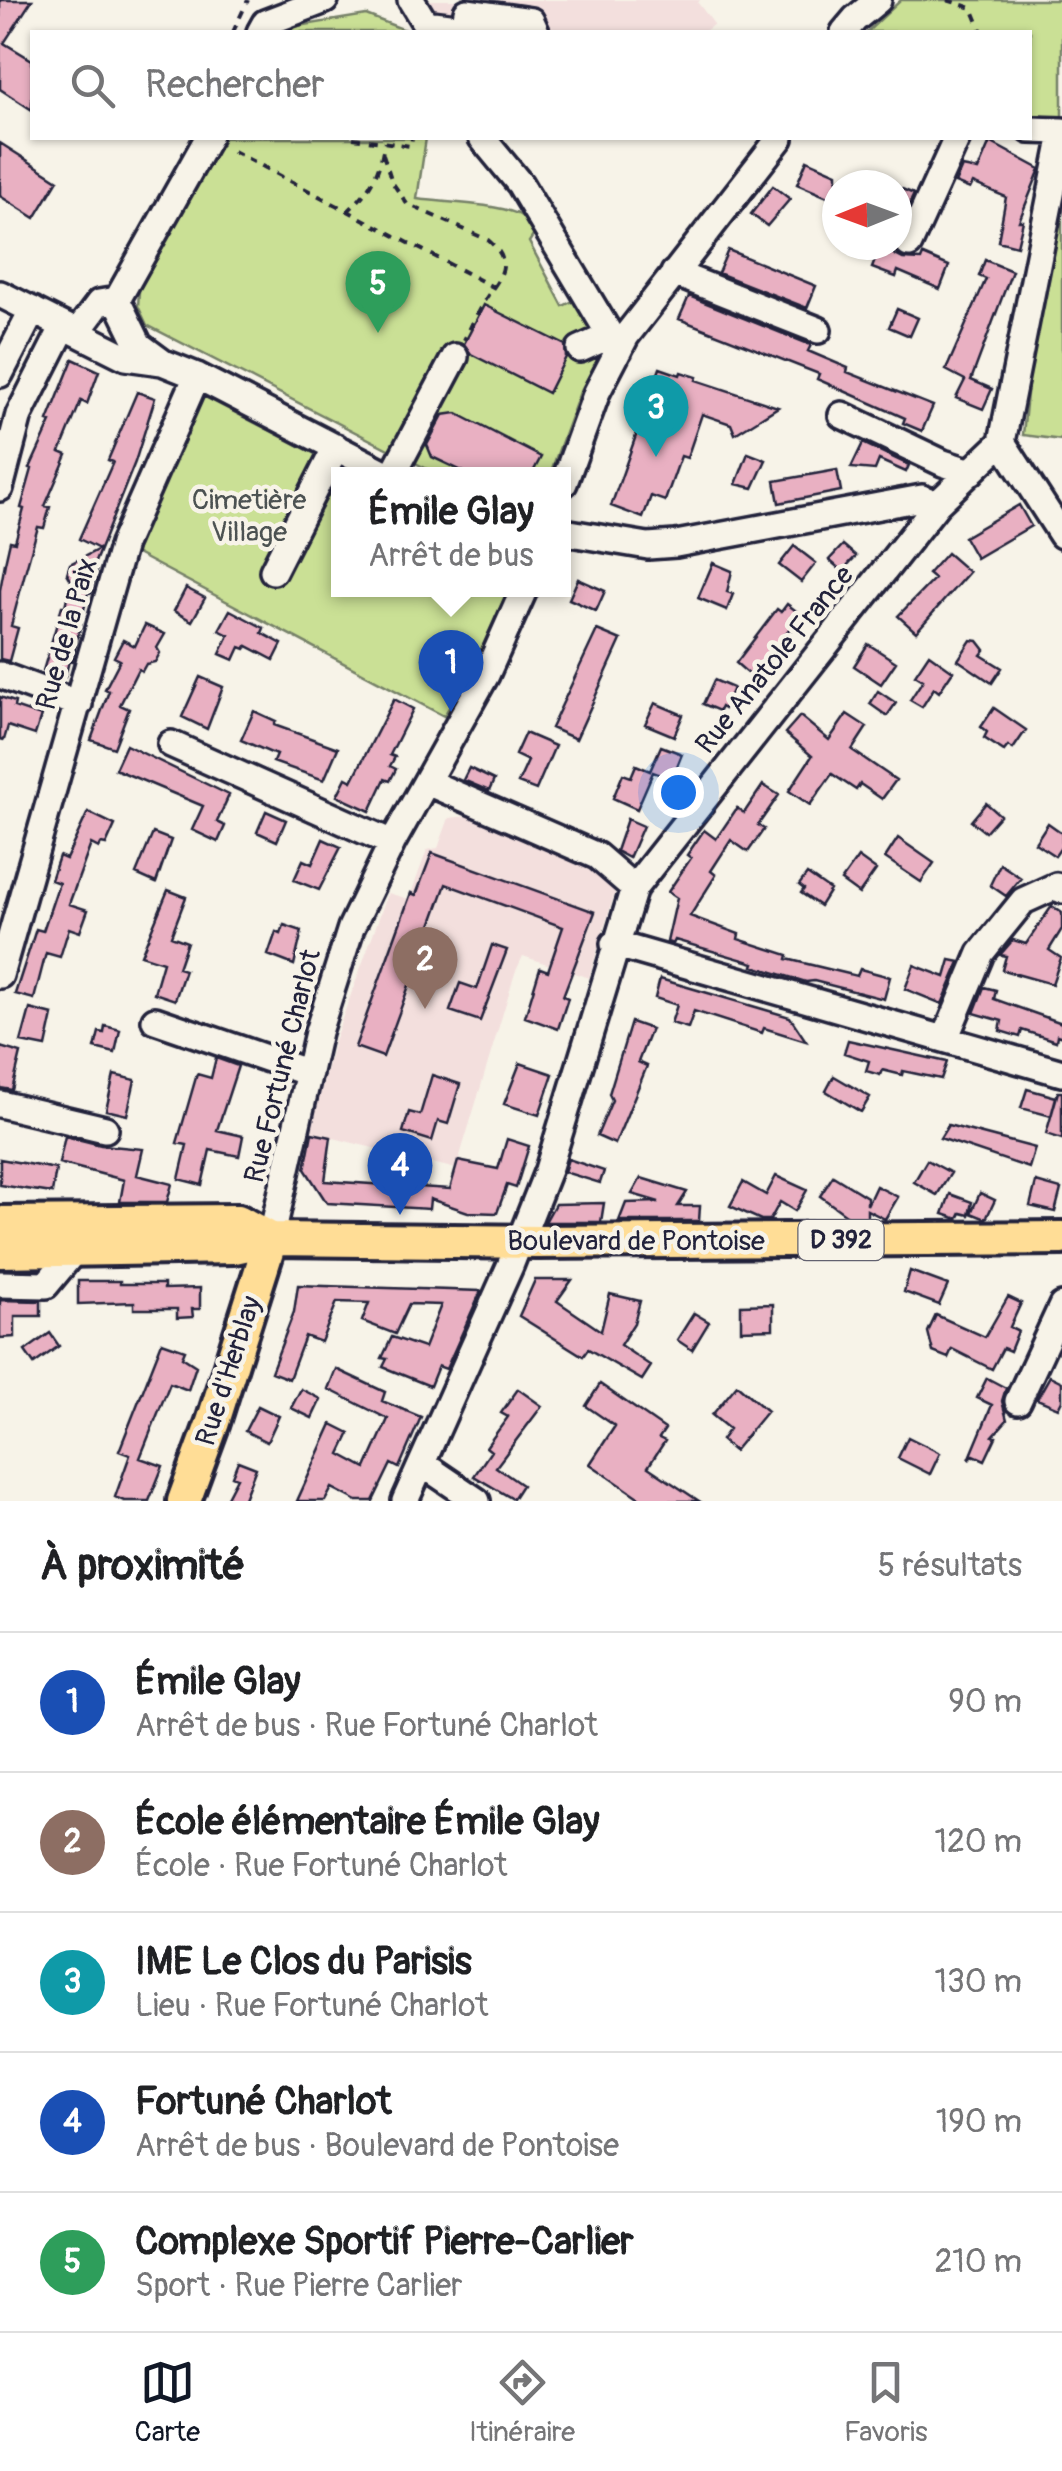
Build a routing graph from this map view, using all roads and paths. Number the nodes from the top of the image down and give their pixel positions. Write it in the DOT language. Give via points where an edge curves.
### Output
graph roads {
  1 [pos="248,0"];
  2 [pos="324,0"];
  3 [pos="411,0"];
  4 [pos="878,0"];
  5 [pos="947,0"];
  6 [pos="234,30"];
  7 [pos="261,30"];
  8 [pos="464,30"];
  9 [pos="535,30"];
  10 [pos="846,30"];
  11 [pos="981,30"];
  12 [pos="1032,130"];
  13 [pos="1062,135"];
  14 [pos="207,140"];
  15 [pos="368,140"];
  16 [pos="412,140"];
  17 [pos="484,140"];
  18 [pos="778,140"];
  19 [pos="956,140"];
  20 [pos="384,142"];
  21 [pos="233,151"];
  22 [pos="383,154"];
  23 [pos="347,212"];
  24 [pos="912,237"];
  25 [pos="674,273"];
  26 [pos="494,288"];
  27 [pos="0,294"];
  28 [pos="117,300"];
  29 [pos="33,310"];
  30 [pos="71,328"];
  31 [pos="818,330"];
  32 [pos="614,343"];
  33 [pos="580,349"];
  34 [pos="455,357"];
  35 [pos="162,362"];
  36 [pos="0,374"];
  37 [pos="198,376"];
  38 [pos="842,415"];
  39 [pos="1002,442"];
  40 [pos="336,448"];
  41 [pos="375,467"];
  42 [pos="394,467"];
  43 [pos="570,467"];
  44 [pos="971,472"];
  45 [pos="0,488"];
  46 [pos="938,504"];
  47 [pos="571,533"];
  48 [pos="1062,535"];
  49 [pos="272,572"];
  50 [pos="521,597"];
  51 [pos="0,675"];
  52 [pos="78,704"];
  53 [pos="171,744"];
  54 [pos="427,782"];
  55 [pos="392,843"];
  56 [pos="634,888"];
  57 [pos="1062,890"];
  58 [pos="614,944"];
  59 [pos="0,975"];
  60 [pos="155,1020"];
  61 [pos="945,1039"];
  62 [pos="1062,1073"];
  63 [pos="309,1074"];
  64 [pos="0,1104"];
  65 [pos="105,1129"];
  66 [pos="0,1222"];
  67 [pos="1062,1238"];
  68 [pos="271,1239"];
  69 [pos="518,1242"];
  70 [pos="75,1250"];
  71 [pos="0,1251"];
  72 [pos="0,1284"];
  73 [pos="1062,1306"];
  74 [pos="1018,1401"];
  75 [pos="424,1465"];
  76 [pos="184,1501"];
  77 [pos="405,1501"];
  78 [pos="477,1501"];
  1 -- 6 [label="path"];
  2 -- 7 [label="street"];
  3 -- 8 [label="street" via="425,23"];
  4 -- 10 [label="street"];
  5 -- 11 [label="path" via="972,8"];
  8 -- 9 [label="street" via="468,12 531,21"];
  12 -- 13 [label="street"];
  13 -- 39 [label="street"];
  14 -- 28 [label="street"];
  15 -- 20 [label="path"];
  16 -- 20 [label="path" via="410,146"];
  17 -- 32 [label="street" via="520,184"];
  18 -- 25 [label="street"];
  19 -- 24 [label="street"];
  20 -- 22 [label="path"];
  21 -- 23 [label="path"];
  22 -- 23 [label="path" via="370,188"];
  22 -- 26 [label="path" via="407,204 498,249 504,263"];
  23 -- 26 [label="path"];
  25 -- 31 [label="street"];
  25 -- 32 [label="street"];
  26 -- 34 [label="path"];
  27 -- 29 [label="street"];
  28 -- 30 [label="street" via="99,302"];
  28 -- 35 [label="street" via="139,345"];
  29 -- 30 [label="street"];
  29 -- 36 [label="street"];
  30 -- 35 [label="street" via="126,357"];
  30 -- 45 [label="street" via="18,415"];
  32 -- 33 [label="street"];
  32 -- 43 [label="street"];
  34 -- 42 [label="street"];
  35 -- 37 [label="street"];
  37 -- 40 [label="street"];
  37 -- 52 [label="street, Rue de la Paix" via="123,544"];
  38 -- 44 [label="street"];
  39 -- 44 [label="street, Rue Anatole France"];
  39 -- 48 [label="street"];
  40 -- 41 [label="street"];
  40 -- 49 [label="street"];
  44 -- 46 [label="street, Rue Anatole France"];
  46 -- 47 [label="street" via="922,498 676,544"];
  46 -- 56 [label="street, Rue Anatole France"];
  50 -- 54 [label="street, Rue Fortuné Charlot"];
  51 -- 52 [label="street"];
  52 -- 59 [label="street, Rue de la Paix"];
  53 -- 55 [label="street"];
  54 -- 55 [label="street, Rue Fortuné Charlot"];
  54 -- 56 [label="street" via="597,856"];
  55 -- 63 [label="street, Rue Fortuné Charlot" via="342,955"];
  56 -- 58 [label="street, Rue Anatole France"];
  57 -- 61 [label="street" via="1056,886 1024,901 981,953"];
  58 -- 61 [label="street"];
  58 -- 69 [label="street, Rue Anatole France" via="548,1170"];
  60 -- 63 [label="street"];
  61 -- 62 [label="street"];
  63 -- 68 [label="street, Rue Fortuné Charlot"];
  64 -- 65 [label="street"];
  66 -- 68 [label="main road, Boulevard de Pontoise / D 392" via="238,1221"];
  67 -- 69 [label="main road, Boulevard de Pontoise / D 392"];
  68 -- 69 [label="main road, Boulevard de Pontoise / D 392"];
  68 -- 70 [label="main road, Boulevard de Pontoise / D 392" via="234,1248"];
  68 -- 76 [label="main road, Rue d'Herblay"];
  69 -- 75 [label="street, Rue Anatole France"];
  70 -- 71 [label="main road, Boulevard de Pontoise / D 392"];
  70 -- 72 [label="street" via="46,1285"];
  73 -- 74 [label="street"];
  75 -- 77 [label="street, Rue Anatole France"];
  75 -- 78 [label="street"];
}
